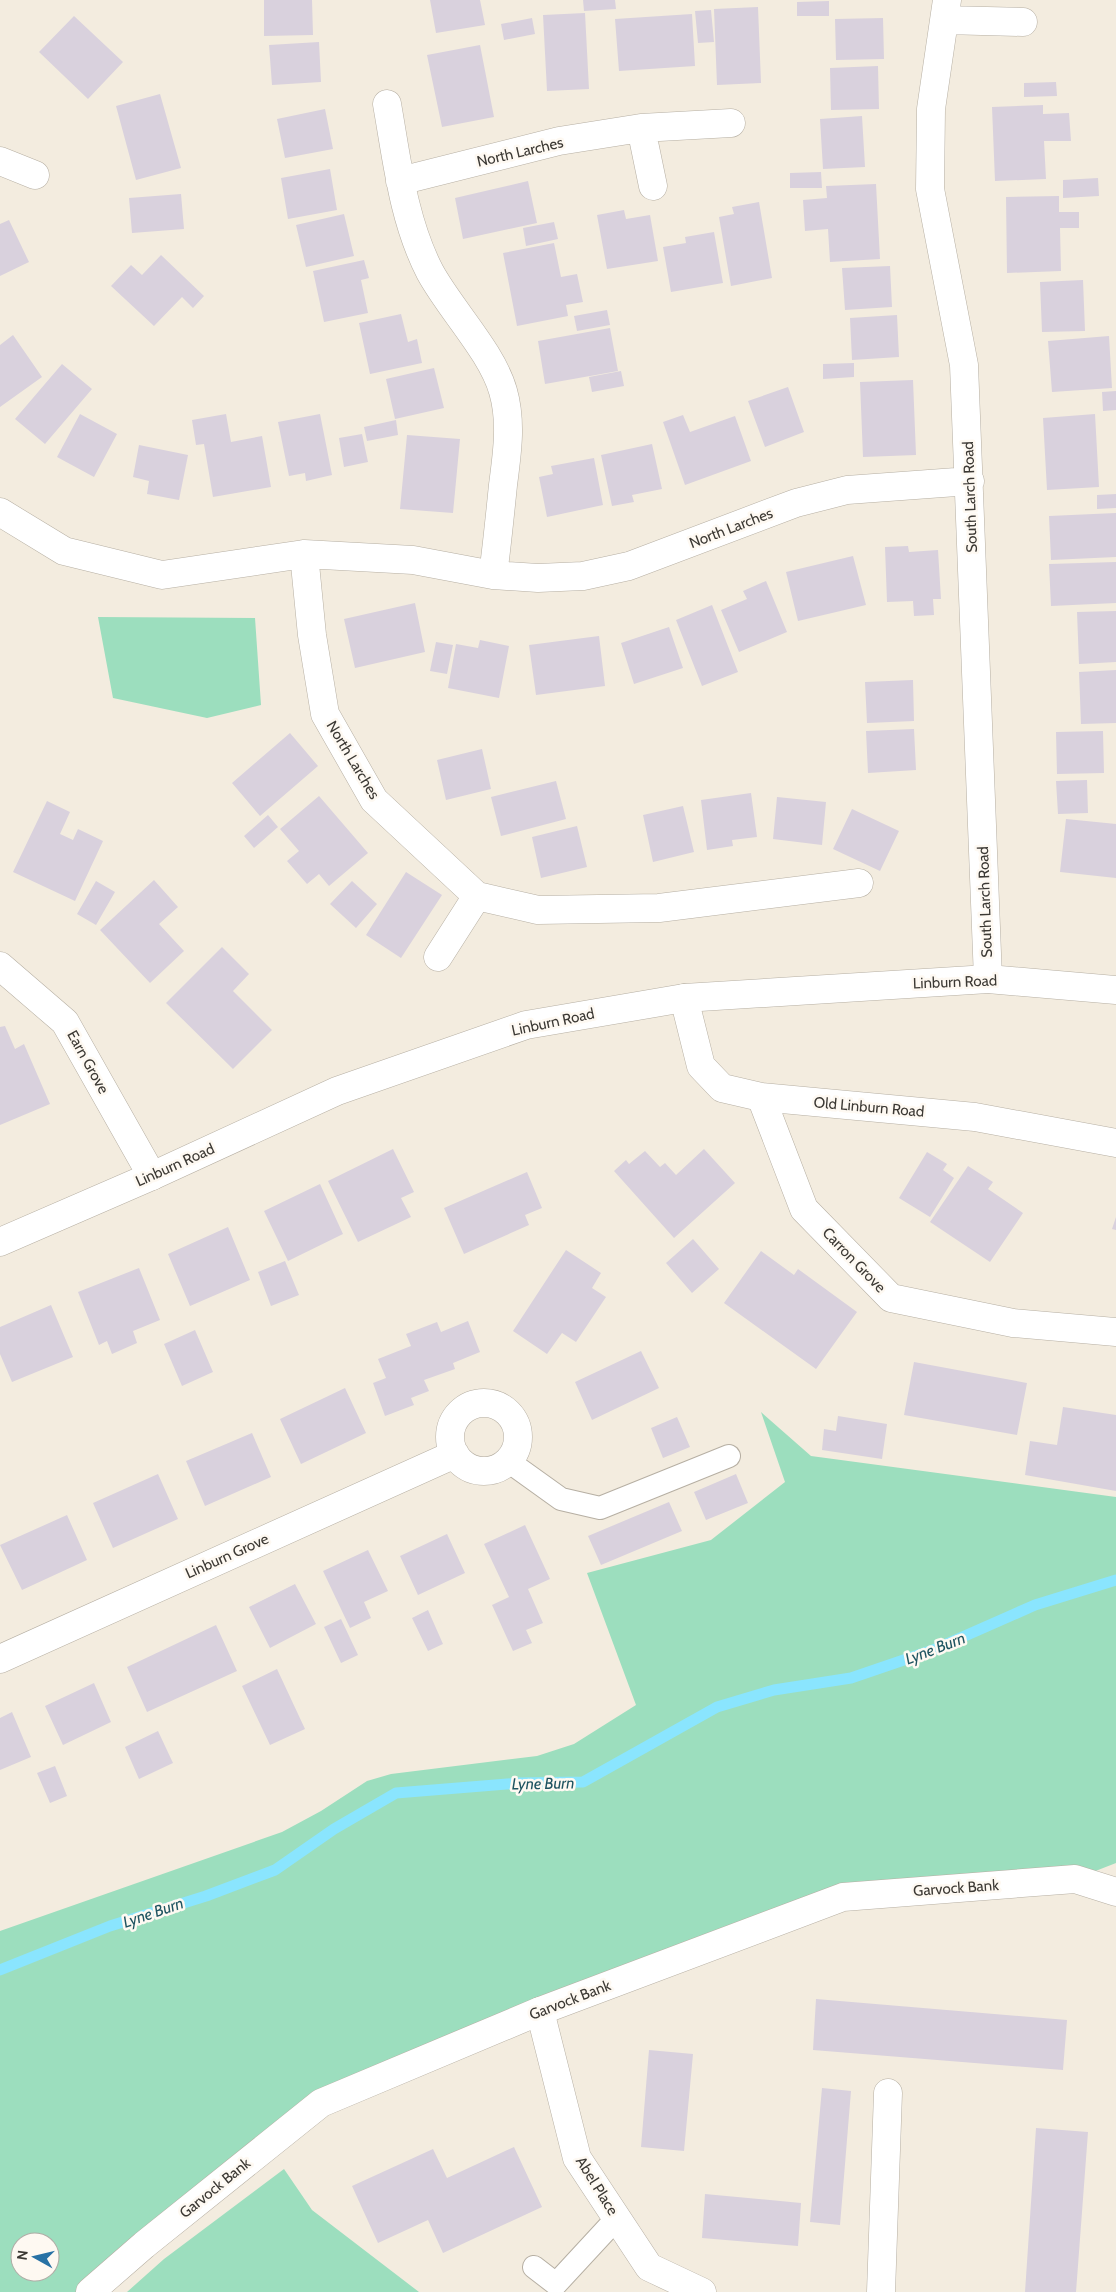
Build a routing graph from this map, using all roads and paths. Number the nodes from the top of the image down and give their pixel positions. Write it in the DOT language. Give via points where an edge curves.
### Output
graph roads {
  1 [pos="946,10"];
  2 [pos="1023,22"];
  3 [pos="387,104"];
  4 [pos="731,124"];
  5 [pos="641,128"];
  6 [pos="0,161"];
  7 [pos="35,174"];
  8 [pos="400,181"];
  9 [pos="653,186"];
  10 [pos="970,481"];
  11 [pos="0,512"];
  12 [pos="304,554"];
  13 [pos="493,575"];
  14 [pos="858,883"];
  15 [pos="477,896"];
  16 [pos="438,956"];
  17 [pos="0,966"];
  18 [pos="988,978"];
  19 [pos="1116,990"];
  20 [pos="684,998"];
  21 [pos="761,1097"];
  22 [pos="1116,1142"];
  23 [pos="152,1176"];
  24 [pos="0,1242"];
  25 [pos="1116,1332"];
  26 [pos="455,1454"];
  27 [pos="730,1456"];
  28 [pos="508,1461"];
  29 [pos="0,1659"];
  30 [pos="1116,1892"];
  31 [pos="540,2011"];
  32 [pos="888,2093"];
  33 [pos="617,2218"];
  34 [pos="534,2266"];
  35 [pos="90,2292"];
  36 [pos="702,2292"];
  37 [pos="881,2292"];
  1 -- 2 [label="street, South Larch Road"];
  1 -- 10 [label="street, South Larch Road" via="931,109 930,188 964,365"];
  3 -- 8 [label="street"];
  4 -- 5 [label="street, North Larches"];
  5 -- 8 [label="street, North Larches" via="560,142"];
  5 -- 9 [label="street"];
  6 -- 7 [label="street"];
  8 -- 13 [label="street" via="416,242 431,272 493,368 503,390 508,437"];
  10 -- 13 [label="street, North Larches" via="847,490 796,503 629,566 583,576"];
  10 -- 18 [label="street, South Larch Road"];
  11 -- 12 [label="street, North Larches" via="64,551 162,575"];
  12 -- 13 [label="street, North Larches" via="413,560"];
  12 -- 15 [label="street, North Larches" via="312,635 325,714 374,800"];
  14 -- 15 [label="street" via="659,908 538,910"];
  15 -- 16 [label="street"];
  17 -- 23 [label="street, Earn Grove" via="65,1022"];
  18 -- 19 [label="street, Linburn Road"];
  18 -- 20 [label="street, Linburn Road"];
  20 -- 21 [label="street, Old Linburn Road" via="701,1066 722,1088"];
  20 -- 23 [label="street, Linburn Road" via="526,1025 337,1090"];
  21 -- 22 [label="street, Old Linburn Road" via="975,1117"];
  21 -- 25 [label="street, Carron Grove" via="804,1209 891,1298 1013,1322"];
  23 -- 24 [label="street, Linburn Road"];
  26 -- 28 [label="street" via="462,1463 482,1471 493,1470"];
  26 -- 28 [label="street" via="450,1444 453,1423 466,1407 487,1402 506,1410 517,1428 516,1449"];
  26 -- 29 [label="street, Linburn Grove"];
  27 -- 28 [label="lane" via="600,1508 561,1499"];
  30 -- 31 [label="street, Garvock Bank" via="1074,1879 843,1897"];
  31 -- 33 [label="street, Abel Place" via="577,2158"];
  31 -- 35 [label="street, Garvock Bank" via="321,2103"];
  32 -- 37 [label="street"];
  33 -- 34 [label="lane" via="556,2284"];
  33 -- 36 [label="street, Abel Place" via="649,2267"];
}
